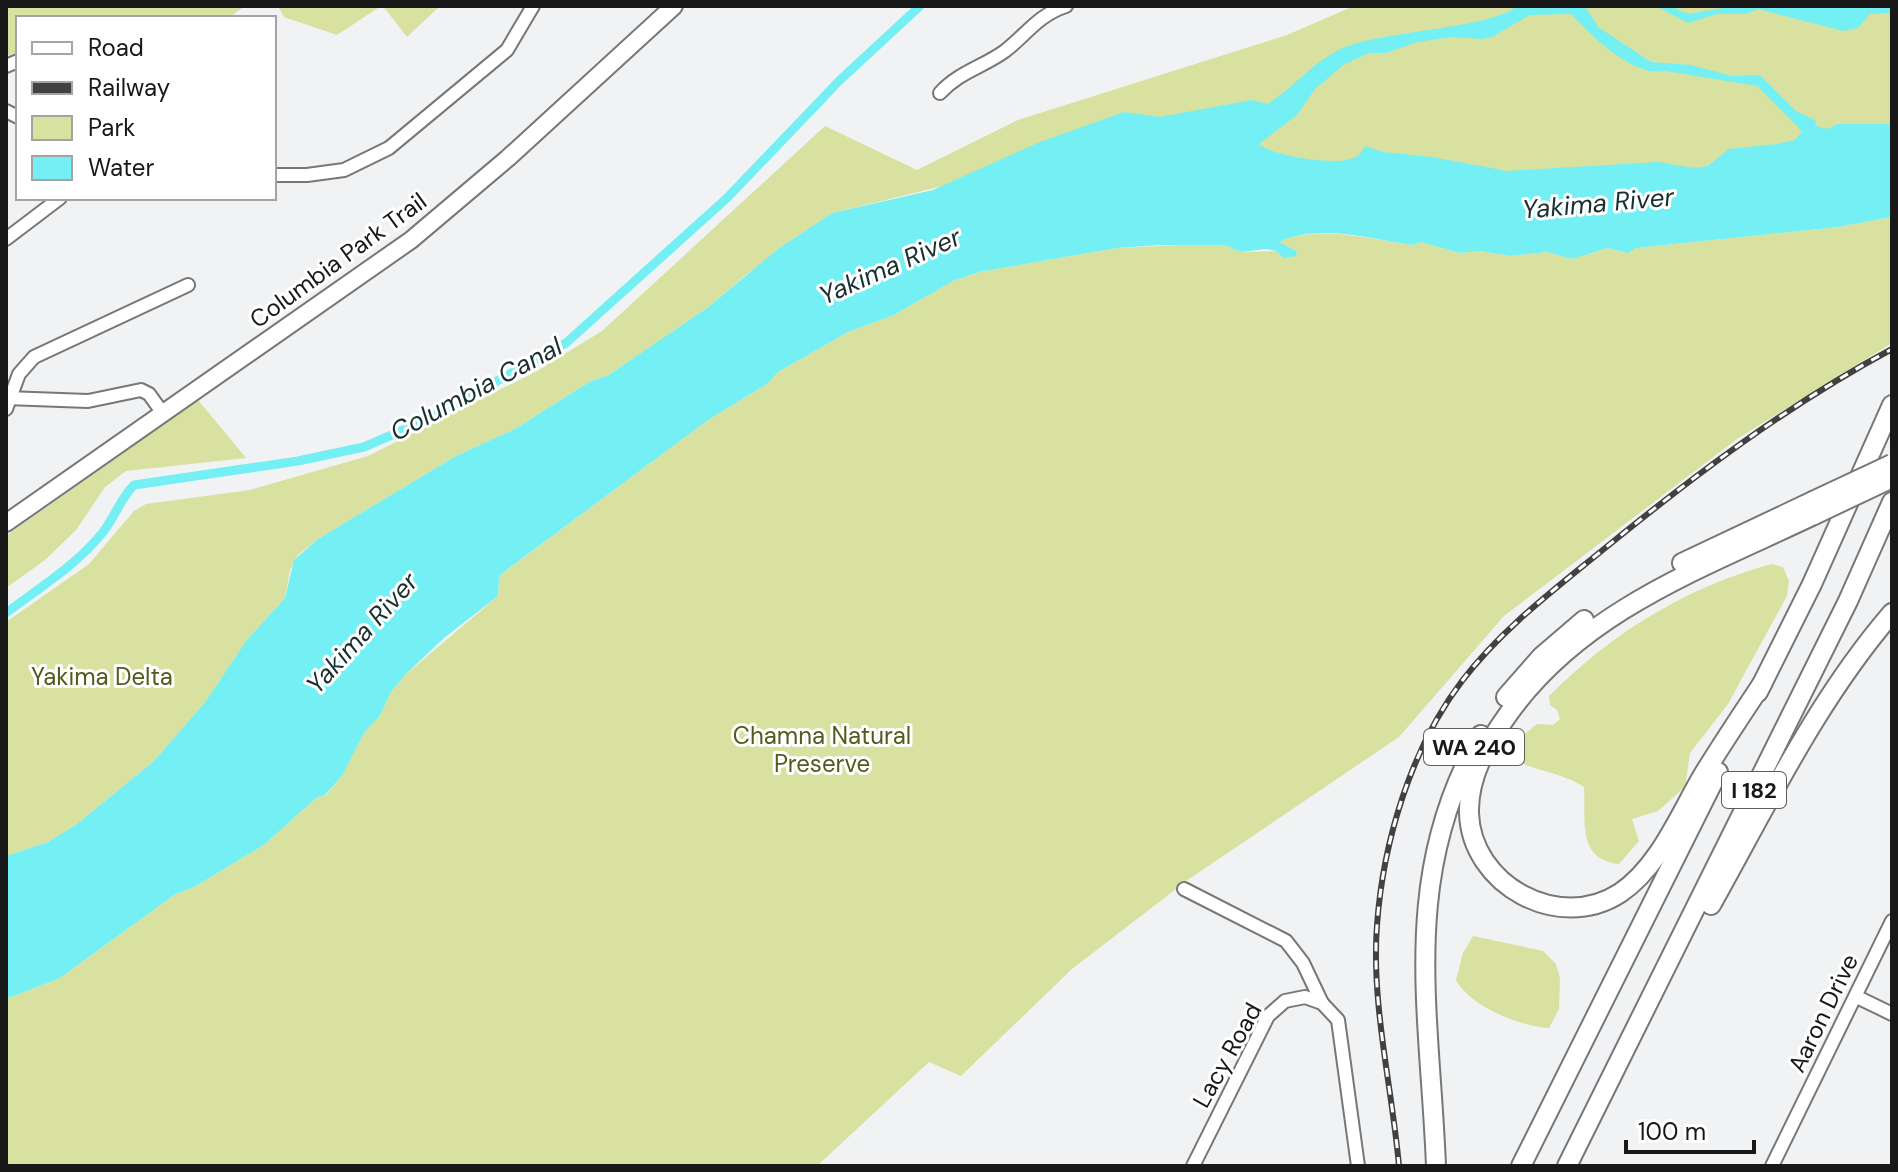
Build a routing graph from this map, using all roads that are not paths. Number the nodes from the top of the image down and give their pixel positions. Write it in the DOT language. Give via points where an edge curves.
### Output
graph roads {
  1 [pos="533,6"];
  2 [pos="674,6"];
  3 [pos="1066,6"];
  4 [pos="940,93"];
  5 [pos="276,175"];
  6 [pos="57,200"];
  7 [pos="6,239"];
  8 [pos="188,285"];
  9 [pos="7,402"];
  10 [pos="1892,405"];
  11 [pos="162,412"];
  12 [pos="1892,464"];
  13 [pos="1892,478"];
  14 [pos="1892,502"];
  15 [pos="1813,508"];
  16 [pos="6,523"];
  17 [pos="1892,613"];
  18 [pos="1762,684"];
  19 [pos="1184,889"];
  20 [pos="1892,921"];
  21 [pos="1857,997"];
  22 [pos="1322,1003"];
  23 [pos="1892,1014"];
  24 [pos="1612,1077"];
  25 [pos="1193,1166"];
  26 [pos="1358,1166"];
  27 [pos="1436,1166"];
  28 [pos="1521,1166"];
  29 [pos="1567,1166"];
  30 [pos="1772,1166"];
  1 -- 5 [label="street" via="500,57 389,148 344,170"];
  2 -- 11 [label="main road, Columbia Park Trail" via="411,240"];
  3 -- 4 [label="street" via="1046,13 1006,50"];
  6 -- 7 [label="street"];
  8 -- 9 [label="street" via="34,357 19,374"];
  9 -- 11 [label="street" via="88,401 141,390"];
  10 -- 18 [label="highway, I 182"];
  11 -- 16 [label="main road, Columbia Park Trail"];
  12 -- 15 [label="highway, WA 240, bridge"];
  13 -- 15 [label="highway, bridge"];
  14 -- 24 [label="highway, I 182"];
  15 -- 18 [label="highway" via="1632,602 1553,662 1508,715 1475,775 1469,812 1486,864 1523,896 1555,906 1585,906 1619,893 1648,866"];
  15 -- 27 [label="highway, WA 240" via="1650,579 1599,608 1523,676 1473,748 1443,816 1426,904"];
  17 -- 24 [label="highway" via="1812,723"];
  18 -- 28 [label="highway, I 182"];
  19 -- 22 [label="street" via="1286,941"];
  20 -- 21 [label="street, Aaron Drive"];
  21 -- 23 [label="street"];
  21 -- 30 [label="street, Aaron Drive"];
  22 -- 25 [label="street, Lacy Road" via="1292,998 1268,1016"];
  22 -- 26 [label="street" via="1342,1030"];
  24 -- 29 [label="highway, I 182"];
}
